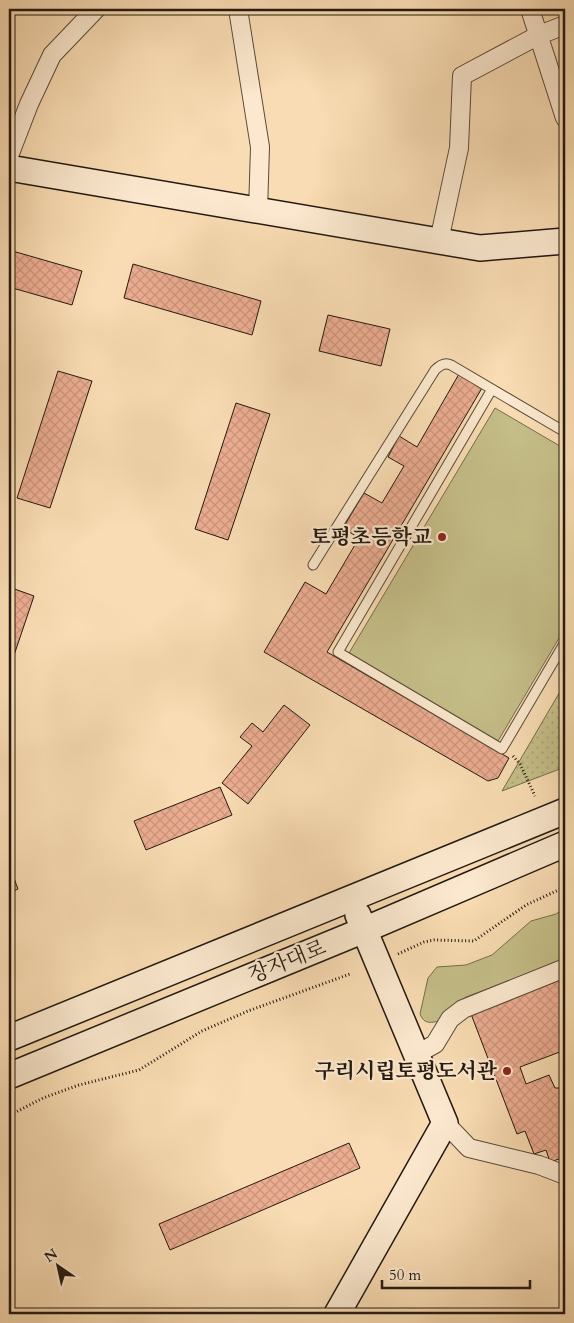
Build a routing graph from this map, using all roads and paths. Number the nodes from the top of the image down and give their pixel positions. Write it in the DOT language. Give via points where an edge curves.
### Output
graph roads {
  1 [pos="96,9"];
  2 [pos="238,9"];
  3 [pos="530,9"];
  4 [pos="565,25"];
  5 [pos="539,35"];
  6 [pos="565,118"];
  7 [pos="9,156"];
  8 [pos="9,168"];
  9 [pos="258,211"];
  10 [pos="439,240"];
  11 [pos="565,241"];
  12 [pos="492,390"];
  13 [pos="565,432"];
  14 [pos="313,565"];
  15 [pos="565,642"];
  16 [pos="330,647"];
  17 [pos="338,652"];
  18 [pos="502,749"];
  19 [pos="535,796"];
  20 [pos="565,811"];
  21 [pos="565,844"];
  22 [pos="565,887"];
  23 [pos="352,898"];
  24 [pos="364,930"];
  25 [pos="393,955"];
  26 [pos="565,968"];
  27 [pos="350,974"];
  28 [pos="9,1038"];
  29 [pos="417,1054"];
  30 [pos="9,1076"];
  31 [pos="9,1118"];
  32 [pos="445,1123"];
  33 [pos="565,1175"];
  34 [pos="337,1314"];
  1 -- 7 [label="street" via="52,55"];
  2 -- 9 [label="street" via="260,147"];
  3 -- 5 [label="street"];
  4 -- 5 [label="street"];
  5 -- 6 [label="street"];
  5 -- 10 [label="street" via="462,76 459,148"];
  8 -- 9 [label="street"];
  9 -- 10 [label="street"];
  10 -- 11 [label="street" via="480,248"];
  12 -- 13 [label="lane"];
  12 -- 14 [label="lane" via="448,364 438,366"];
  12 -- 17 [label="lane"];
  15 -- 18 [label="lane"];
  16 -- 17 [label="lane"];
  17 -- 18 [label="lane"];
  18 -- 19 [label="path" via="518,760"];
  20 -- 23 [label="street, 장자대로"];
  21 -- 24 [label="street, 장자대로"];
  22 -- 25 [label="path" via="526,905 474,941 434,940"];
  23 -- 24 [label="street"];
  23 -- 28 [label="street, 장자대로"];
  24 -- 29 [label="street"];
  24 -- 30 [label="street, 장자대로"];
  26 -- 29 [label="street" via="463,1010 450,1019 434,1044"];
  27 -- 31 [label="path" via="202,1030 139,1070 43,1098"];
  29 -- 32 [label="street"];
  32 -- 33 [label="street" via="469,1148 539,1165"];
  32 -- 34 [label="street"];
}
